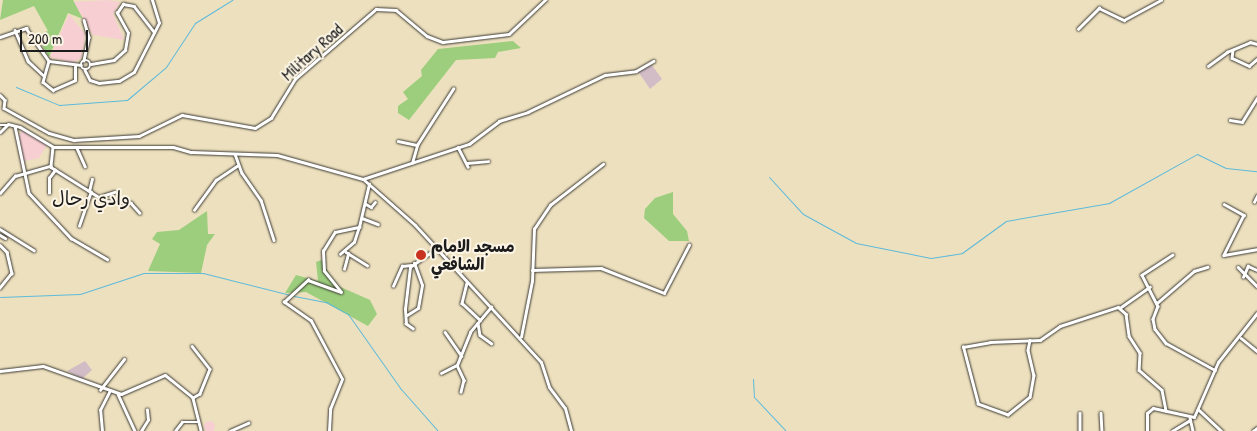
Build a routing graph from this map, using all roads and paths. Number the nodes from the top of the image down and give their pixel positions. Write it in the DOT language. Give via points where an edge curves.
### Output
graph roads {
  1 [pos="152,0"];
  2 [pos="544,0"];
  3 [pos="1161,0"];
  4 [pos="84,20"];
  5 [pos="1078,29"];
  6 [pos="15,30"];
  7 [pos="154,32"];
  8 [pos="0,37"];
  9 [pos="1257,44"];
  10 [pos="1233,50"];
  11 [pos="1257,59"];
  12 [pos="84,60"];
  13 [pos="49,61"];
  14 [pos="653,61"];
  15 [pos="91,64"];
  16 [pos="81,65"];
  17 [pos="1208,66"];
  18 [pos="75,67"];
  19 [pos="84,70"];
  20 [pos="44,76"];
  21 [pos="453,89"];
  22 [pos="0,95"];
  23 [pos="1257,98"];
  24 [pos="1230,120"];
  25 [pos="8,124"];
  26 [pos="0,125"];
  27 [pos="16,126"];
  28 [pos="0,132"];
  29 [pos="398,141"];
  30 [pos="417,144"];
  31 [pos="53,147"];
  32 [pos="458,147"];
  33 [pos="77,148"];
  34 [pos="235,153"];
  35 [pos="488,161"];
  36 [pos="411,164"];
  37 [pos="603,164"];
  38 [pos="238,165"];
  39 [pos="51,166"];
  40 [pos="85,166"];
  41 [pos="55,170"];
  42 [pos="22,174"];
  43 [pos="92,179"];
  44 [pos="363,179"];
  45 [pos="369,184"];
  46 [pos="90,191"];
  47 [pos="114,192"];
  48 [pos="0,193"];
  49 [pos="49,193"];
  50 [pos="1257,196"];
  51 [pos="99,197"];
  52 [pos="375,202"];
  53 [pos="1254,202"];
  54 [pos="366,204"];
  55 [pos="1224,204"];
  56 [pos="194,210"];
  57 [pos="140,213"];
  58 [pos="362,218"];
  59 [pos="378,224"];
  60 [pos="79,226"];
  61 [pos="359,227"];
  62 [pos="0,229"];
  63 [pos="0,235"];
  64 [pos="5,238"];
  65 [pos="274,240"];
  66 [pos="0,245"];
  67 [pos="689,245"];
  68 [pos="1257,249"];
  69 [pos="34,250"];
  70 [pos="434,250"];
  71 [pos="347,253"];
  72 [pos="340,254"];
  73 [pos="1173,255"];
  74 [pos="107,259"];
  75 [pos="413,264"];
  76 [pos="367,265"];
  77 [pos="1207,267"];
  78 [pos="1238,267"];
  79 [pos="344,269"];
  80 [pos="532,270"];
  81 [pos="1257,270"];
  82 [pos="1243,277"];
  83 [pos="467,283"];
  84 [pos="393,286"];
  85 [pos="1257,286"];
  86 [pos="1151,287"];
  87 [pos="0,288"];
  88 [pos="1157,304"];
  89 [pos="492,306"];
  90 [pos="1121,307"];
  91 [pos="1257,313"];
  92 [pos="407,315"];
  93 [pos="479,322"];
  94 [pos="413,330"];
  95 [pos="444,332"];
  96 [pos="521,337"];
  97 [pos="1241,338"];
  98 [pos="1030,340"];
  99 [pos="491,343"];
  100 [pos="192,346"];
  101 [pos="1257,351"];
  102 [pos="462,356"];
  103 [pos="124,359"];
  104 [pos="457,365"];
  105 [pos="1215,370"];
  106 [pos="0,371"];
  107 [pos="441,373"];
  108 [pos="100,390"];
  109 [pos="110,392"];
  110 [pos="461,392"];
  111 [pos="118,394"];
  112 [pos="193,398"];
  113 [pos="1196,408"];
  114 [pos="147,410"];
  115 [pos="1166,411"];
  116 [pos="1080,413"];
  117 [pos="1101,413"];
  118 [pos="1190,419"];
  119 [pos="199,422"];
  120 [pos="248,423"];
  121 [pos="1257,428"];
  122 [pos="102,431"];
  123 [pos="135,431"];
  124 [pos="141,431"];
  125 [pos="175,431"];
  126 [pos="201,431"];
  127 [pos="230,431"];
  128 [pos="329,431"];
  129 [pos="571,431"];
  130 [pos="1080,431"];
  131 [pos="1102,431"];
  132 [pos="1147,431"];
  133 [pos="1172,431"];
  134 [pos="1193,431"];
  135 [pos="1222,431"];
  136 [pos="1253,431"];
  1 -- 7 [label="street" via="159,23"];
  2 -- 22 [label="street, Military Road" via="510,34 443,42 427,36 396,10 376,9 295,79 271,118 255,128 182,115 139,136 74,140 49,133 4,108 5,100"];
  3 -- 5 [label="street" via="1124,20 1099,8"];
  4 -- 12 [label="street" via="89,37"];
  6 -- 8 [label="street"];
  6 -- 13 [label="street" via="30,30"];
  6 -- 20 [label="street" via="28,62"];
  7 -- 15 [label="street" via="134,6 123,4 117,13 128,33 127,47 114,60"];
  7 -- 19 [label="street" via="148,52 123,79 93,83"];
  9 -- 10 [label="street" via="1250,42"];
  10 -- 11 [label="street" via="1232,58 1249,66"];
  10 -- 17 [label="street"];
  12 -- 15 [label="street"];
  12 -- 16 [label="street"];
  13 -- 18 [label="street"];
  13 -- 20 [label="street"];
  14 -- 32 [label="street" via="636,72 604,74 528,112 499,121 469,144"];
  15 -- 19 [label="street"];
  16 -- 18 [label="street"];
  16 -- 19 [label="street"];
  18 -- 20 [label="street" via="75,80 58,90 45,86"];
  21 -- 30 [label="street"];
  23 -- 24 [label="street" via="1242,122"];
  25 -- 26 [label="street"];
  25 -- 27 [label="street"];
  25 -- 28 [label="street"];
  27 -- 31 [label="street"];
  27 -- 42 [label="street"];
  29 -- 30 [label="street"];
  30 -- 36 [label="street"];
  31 -- 33 [label="street"];
  31 -- 39 [label="street"];
  32 -- 35 [label="street" via="467,165"];
  32 -- 36 [label="street"];
  33 -- 34 [label="street" via="173,147"];
  33 -- 40 [label="street"];
  34 -- 38 [label="street"];
  34 -- 44 [label="street" via="294,157"];
  36 -- 44 [label="street"];
  37 -- 80 [label="street" via="550,206 534,229"];
  38 -- 56 [label="street" via="216,180"];
  38 -- 65 [label="street" via="261,200"];
  39 -- 41 [label="street"];
  39 -- 42 [label="street"];
  41 -- 46 [label="street"];
  41 -- 49 [label="street" via="49,178"];
  42 -- 48 [label="street" via="14,176"];
  42 -- 74 [label="street" via="24,186 55,223"];
  43 -- 46 [label="street"];
  44 -- 45 [label="street"];
  45 -- 54 [label="street"];
  45 -- 70 [label="street" via="415,225"];
  46 -- 51 [label="street"];
  46 -- 60 [label="street"];
  47 -- 51 [label="street"];
  50 -- 53 [label="street"];
  51 -- 57 [label="street" via="131,203"];
  52 -- 54 [label="street" via="370,207"];
  54 -- 58 [label="street"];
  55 -- 68 [label="street" via="1244,215 1224,255"];
  58 -- 59 [label="street"];
  58 -- 61 [label="street"];
  61 -- 71 [label="street"];
  61 -- 128 [label="street" via="335,232 323,251 324,271 341,292 308,280 284,302 311,321 342,378 330,409"];
  62 -- 69 [label="street"];
  63 -- 64 [label="street"];
  66 -- 87 [label="street" via="7,252 12,273"];
  67 -- 80 [label="street" via="664,293 601,268"];
  70 -- 75 [label="street"];
  70 -- 83 [label="street"];
  71 -- 72 [label="street"];
  71 -- 76 [label="street"];
  71 -- 79 [label="street"];
  73 -- 86 [label="street" via="1144,272"];
  75 -- 84 [label="street" via="402,266"];
  75 -- 92 [label="street"];
  75 -- 92 [label="street" via="422,286 418,308"];
  77 -- 88 [label="street" via="1194,271"];
  78 -- 82 [label="street"];
  80 -- 96 [label="street"];
  81 -- 82 [label="street" via="1248,266"];
  82 -- 85 [label="street"];
  83 -- 89 [label="street"];
  83 -- 93 [label="street" via="462,303"];
  86 -- 88 [label="street"];
  86 -- 90 [label="street"];
  88 -- 105 [label="street" via="1153,321 1160,338"];
  89 -- 93 [label="street"];
  89 -- 96 [label="street"];
  90 -- 98 [label="street" via="1100,310 1080,323 1053,329 1044,338"];
  90 -- 115 [label="street" via="1140,353 1139,370 1162,390"];
  91 -- 97 [label="street"];
  92 -- 94 [label="street" via="406,324"];
  93 -- 99 [label="street" via="480,335"];
  93 -- 102 [label="street"];
  95 -- 102 [label="street"];
  96 -- 129 [label="street" via="544,366 547,384 563,404"];
  97 -- 101 [label="street"];
  97 -- 105 [label="street"];
  98 -- 98 [label="street" via="990,342 961,349 978,404 1008,415 1032,395"];
  100 -- 112 [label="street" via="210,369 200,394"];
  102 -- 104 [label="street"];
  103 -- 108 [label="street"];
  104 -- 107 [label="street"];
  104 -- 110 [label="street" via="464,380"];
  105 -- 113 [label="street"];
  106 -- 108 [label="street" via="43,366"];
  108 -- 109 [label="street"];
  109 -- 111 [label="street"];
  109 -- 122 [label="street" via="100,410"];
  111 -- 112 [label="street" via="165,375"];
  111 -- 123 [label="street"];
  112 -- 119 [label="street"];
  113 -- 118 [label="street"];
  113 -- 135 [label="street"];
  114 -- 124 [label="street" via="148,420"];
  115 -- 118 [label="street"];
  115 -- 132 [label="street" via="1156,407 1149,411"];
  116 -- 130 [label="street"];
  117 -- 131 [label="street"];
  118 -- 133 [label="street"];
  118 -- 134 [label="street"];
  119 -- 125 [label="street" via="182,422"];
  119 -- 126 [label="street"];
  120 -- 127 [label="street"];
  121 -- 136 [label="street"];
}
